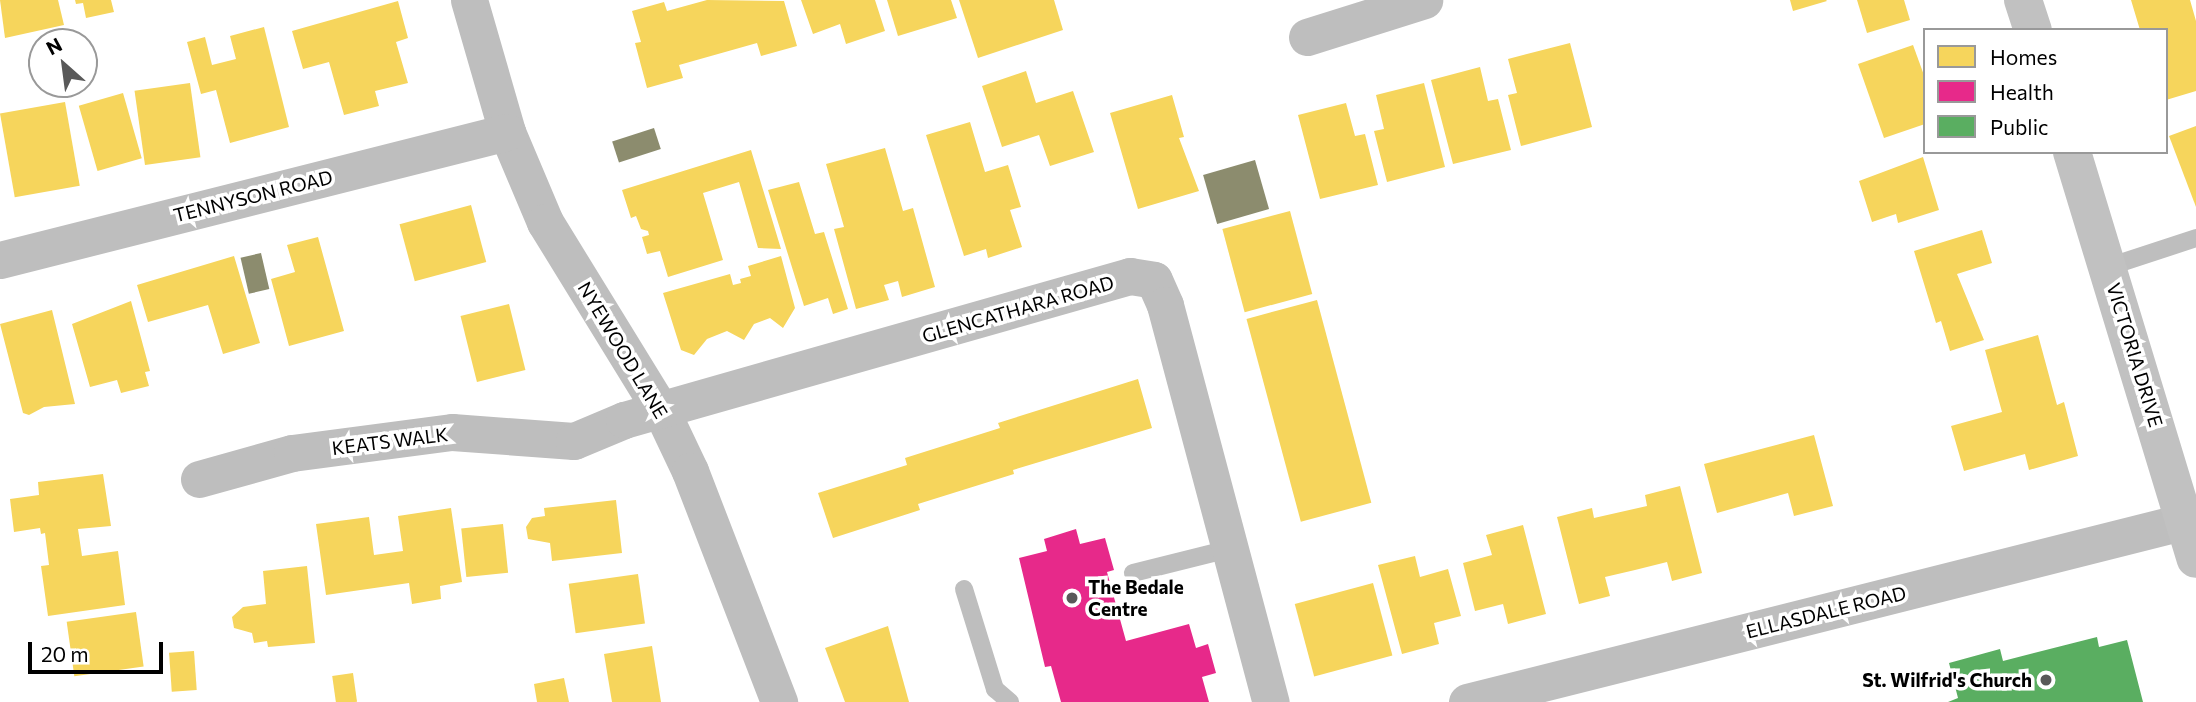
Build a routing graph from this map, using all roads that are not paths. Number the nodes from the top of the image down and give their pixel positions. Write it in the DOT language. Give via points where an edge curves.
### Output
graph roads {
  1 [pos="469,0"];
  2 [pos="1424,0"];
  3 [pos="2024,0"];
  4 [pos="2032,28"];
  5 [pos="1307,37"];
  6 [pos="507,132"];
  7 [pos="2073,154"];
  8 [pos="2196,238"];
  9 [pos="0,260"];
  10 [pos="2108,267"];
  11 [pos="663,412"];
  12 [pos="200,479"];
  13 [pos="2186,522"];
  14 [pos="1229,549"];
  15 [pos="2196,559"];
  16 [pos="1133,573"];
  17 [pos="964,589"];
  18 [pos="779,702"];
  19 [pos="1010,702"];
  20 [pos="1271,702"];
  21 [pos="1467,702"];
  1 -- 6 [label="street, NYEWOOD LANE"];
  2 -- 5 [label="street"];
  3 -- 4 [label="street"];
  6 -- 9 [label="street, TENNYSON ROAD"];
  6 -- 11 [label="street, NYEWOOD LANE" via="545,222"];
  7 -- 10 [label="street, VICTORIA DRIVE"];
  8 -- 10 [label="lane"];
  10 -- 13 [label="street, VICTORIA DRIVE"];
  11 -- 12 [label="street, KEATS WALK" via="624,420 574,441 452,432 292,453"];
  11 -- 14 [label="street, GLENCATHARA ROAD" via="1130,276 1154,280"];
  11 -- 18 [label="street, NYEWOOD LANE"];
  13 -- 15 [label="street, VICTORIA DRIVE"];
  13 -- 21 [label="street, ELLASDALE ROAD"];
  14 -- 16 [label="lane"];
  14 -- 20 [label="street, GLENCATHARA ROAD"];
  17 -- 19 [label="lane" via="995,689"];
}
